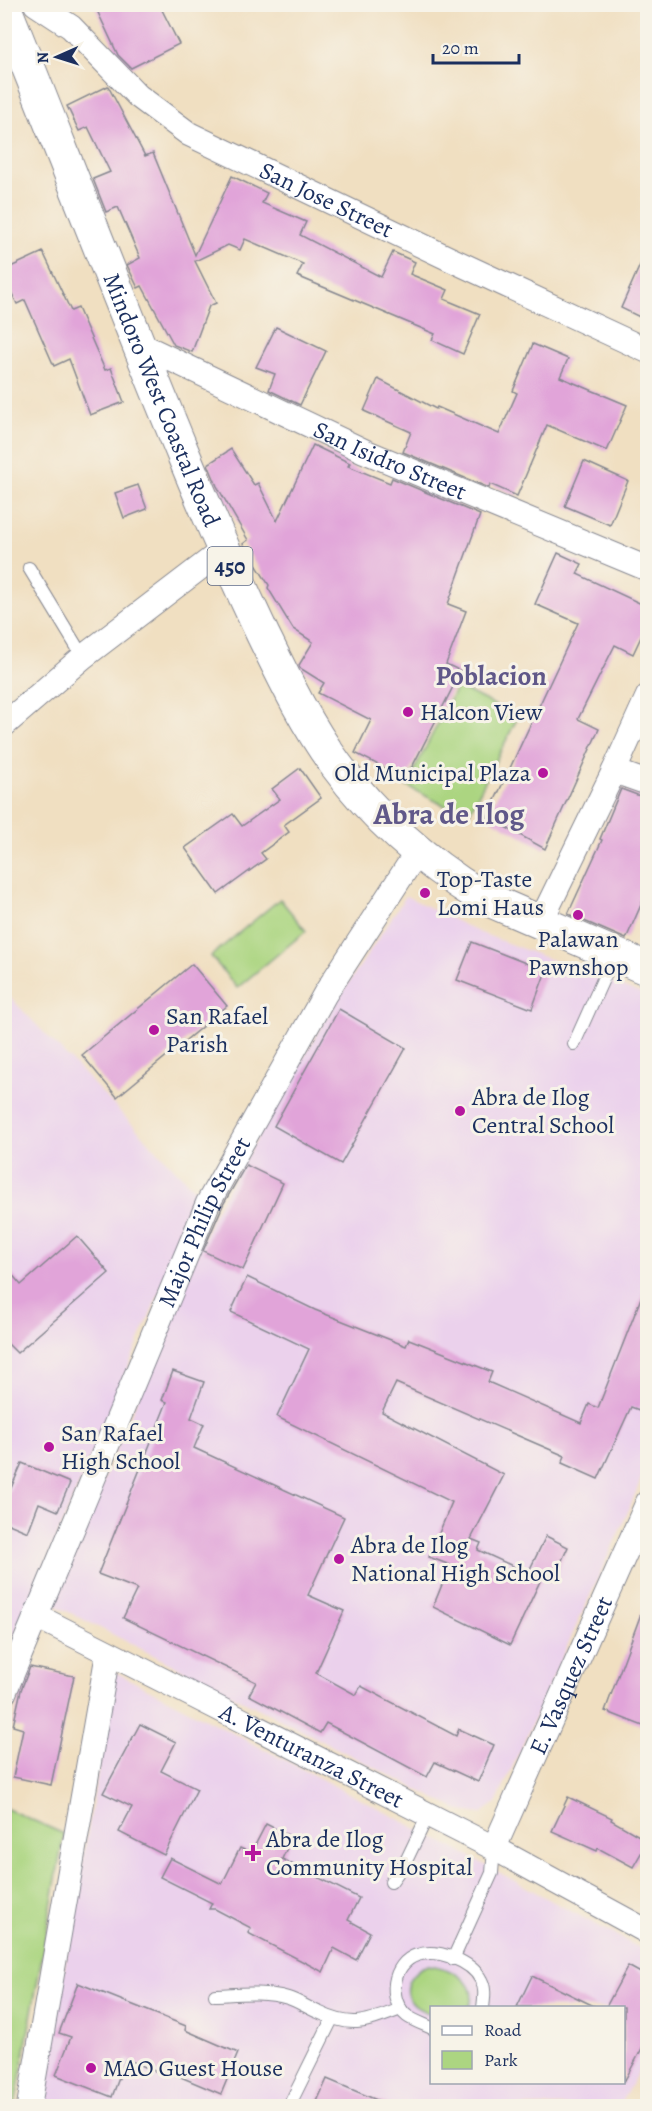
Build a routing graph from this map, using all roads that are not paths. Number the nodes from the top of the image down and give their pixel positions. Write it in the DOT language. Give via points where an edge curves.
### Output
graph roads {
  1 [pos="36,4"];
  2 [pos="4,6"];
  3 [pos="138,343"];
  4 [pos="648,351"];
  5 [pos="223,550"];
  6 [pos="29,568"];
  7 [pos="648,569"];
  8 [pos="83,657"];
  9 [pos="648,696"];
  10 [pos="4,725"];
  11 [pos="614,771"];
  12 [pos="648,783"];
  13 [pos="417,852"];
  14 [pos="540,923"];
  15 [pos="614,956"];
  16 [pos="648,969"];
  17 [pos="574,1044"];
  18 [pos="648,1502"];
  19 [pos="36,1616"];
  20 [pos="108,1653"];
  21 [pos="4,1693"];
  22 [pos="428,1815"];
  23 [pos="494,1848"];
  24 [pos="391,1881"];
  25 [pos="648,1932"];
  26 [pos="453,1959"];
  27 [pos="215,1995"];
  28 [pos="483,2006"];
  29 [pos="401,2009"];
  30 [pos="332,2019"];
  31 [pos="430,2027"];
  32 [pos="29,2106"];
  33 [pos="289,2106"];
  1 -- 4 [label="street, San Jose Street" via="71,27 138,96 189,134"];
  2 -- 3 [label="main road, Mindoro West Coastal Road / 450"];
  3 -- 5 [label="main road, Mindoro West Coastal Road / 450"];
  3 -- 7 [label="street, San Isidro Street" via="364,451"];
  5 -- 8 [label="street"];
  5 -- 13 [label="main road, Mindoro West Coastal Road / 450" via="299,709 338,767 381,818"];
  6 -- 8 [label="lane"];
  8 -- 10 [label="street"];
  9 -- 11 [label="street"];
  11 -- 12 [label="street"];
  11 -- 14 [label="street"];
  13 -- 14 [label="main road, Mindoro West Coastal Road / 450" via="480,896"];
  13 -- 19 [label="street, Major Philip Street" via="325,994 208,1203"];
  14 -- 15 [label="main road, Mindoro West Coastal Road / 450"];
  15 -- 16 [label="main road, Mindoro West Coastal Road / 450"];
  15 -- 17 [label="lane"];
  18 -- 23 [label="street, E. Vasquez Street"];
  19 -- 20 [label="street, A. Venturanza Street"];
  19 -- 21 [label="street, Major Philip Street"];
  20 -- 22 [label="street, A. Venturanza Street"];
  20 -- 32 [label="street"];
  22 -- 23 [label="street, A. Venturanza Street"];
  22 -- 24 [label="lane" via="406,1861"];
  23 -- 25 [label="street, A. Venturanza Street"];
  23 -- 26 [label="lane" via="492,1874"];
  26 -- 28 [label="lane" via="474,1970 482,1981"];
  26 -- 29 [label="lane" via="428,1952 415,1955 404,1964 396,1976 394,1990"];
  27 -- 30 [label="lane" via="256,1993 289,1998"];
  29 -- 30 [label="lane" via="362,2023"];
  29 -- 31 [label="lane"];
  30 -- 33 [label="lane"];
}
